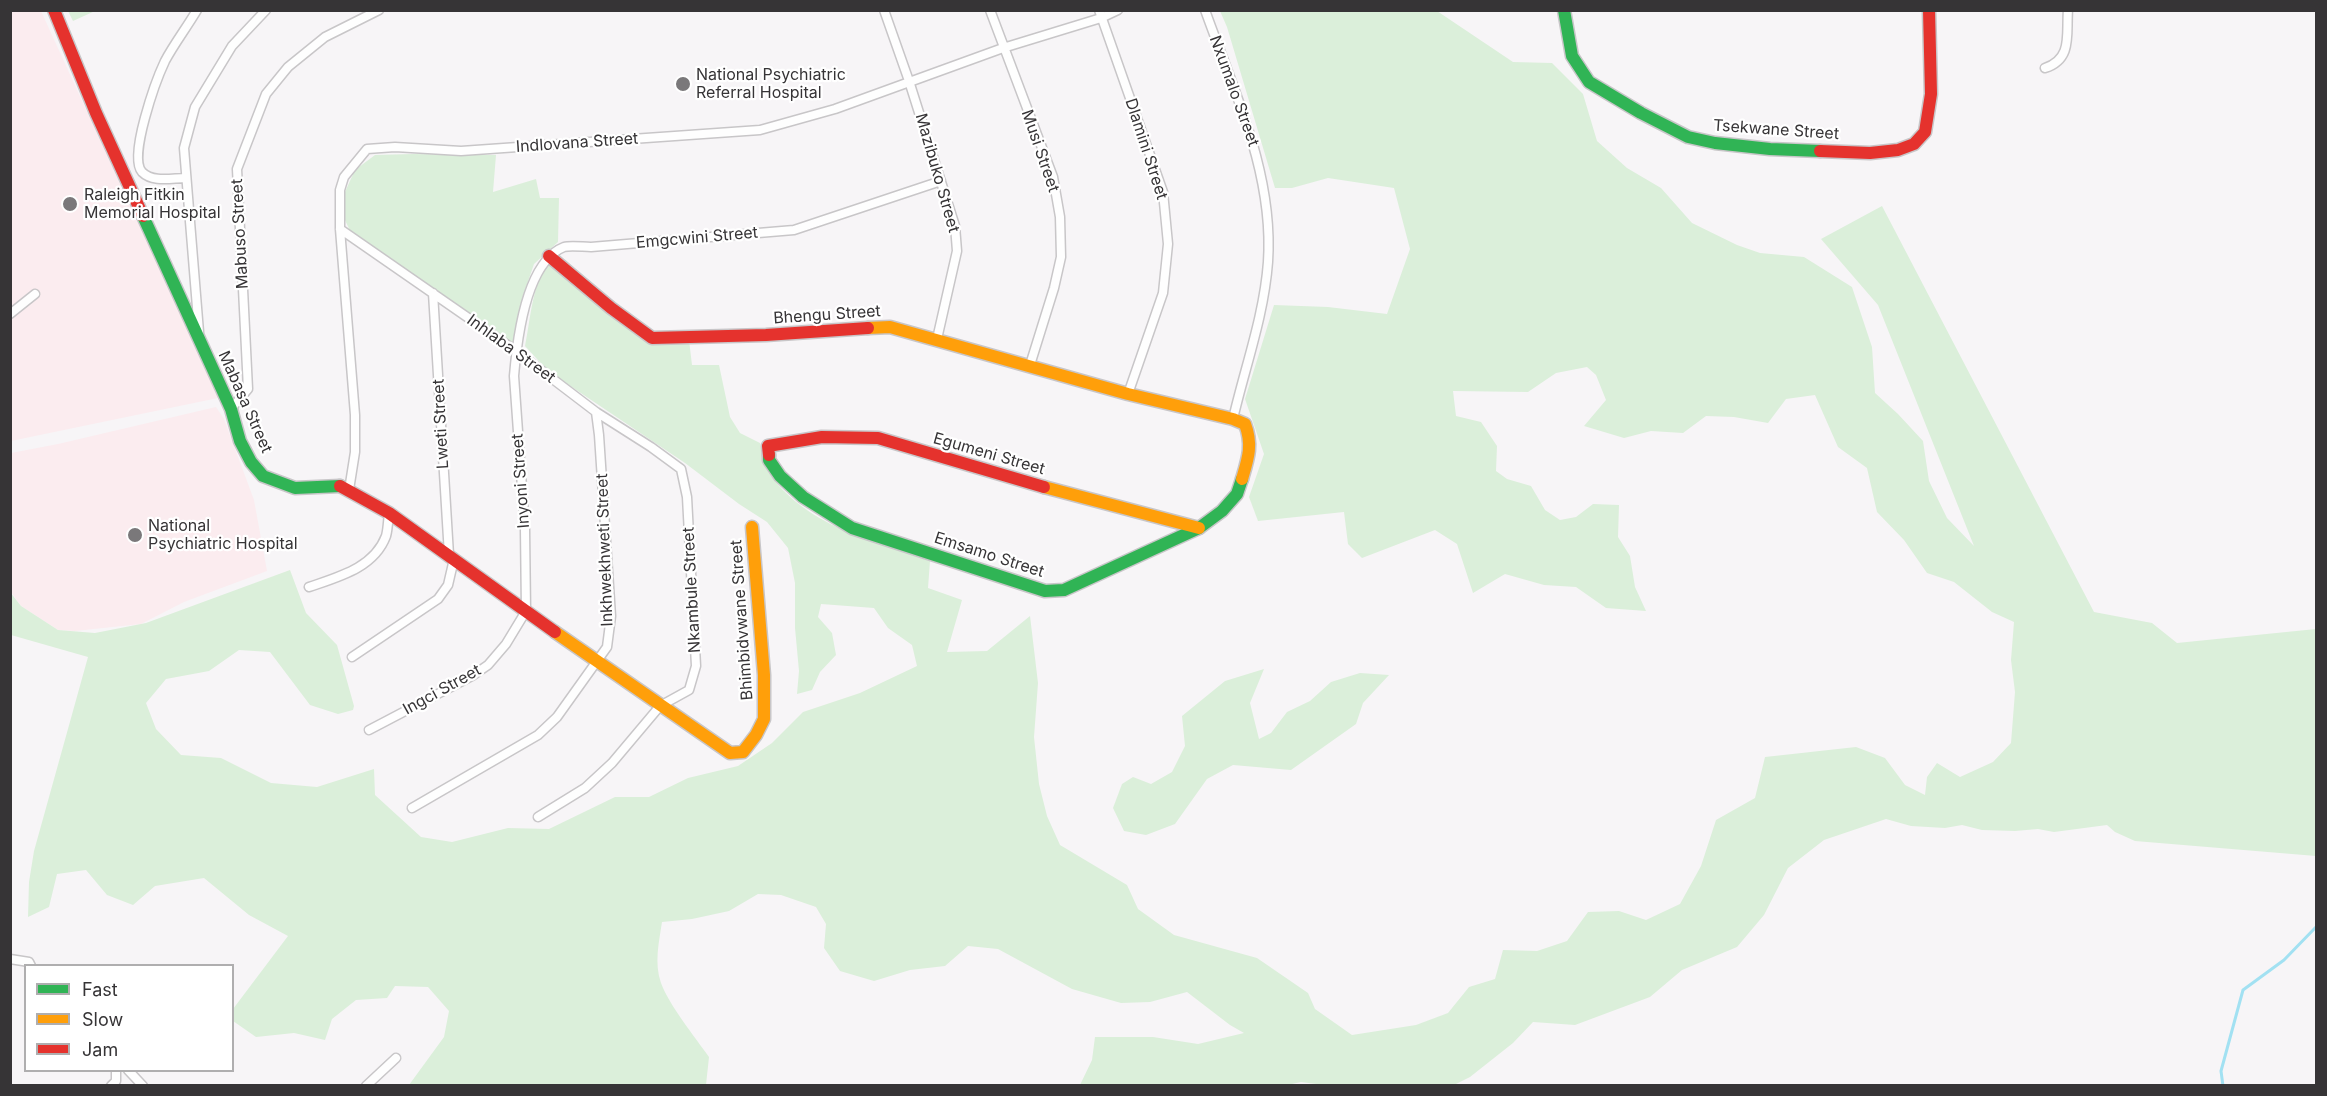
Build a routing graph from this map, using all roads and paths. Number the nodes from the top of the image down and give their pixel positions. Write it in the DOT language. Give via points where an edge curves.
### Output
graph roads {
  1 [pos="54,10"];
  2 [pos="197,10"];
  3 [pos="266,10"];
  4 [pos="379,10"];
  5 [pos="884,10"];
  6 [pos="990,10"];
  7 [pos="1118,10"];
  8 [pos="1205,10"];
  9 [pos="1564,10"];
  10 [pos="1929,10"];
  11 [pos="2068,10"];
  12 [pos="1100,14"];
  13 [pos="1003,48"];
  14 [pos="2046,68"];
  15 [pos="909,81"];
  16 [pos="186,177"];
  17 [pos="941,181"];
  18 [pos="340,229"];
  19 [pos="549,256"];
  20 [pos="433,293"];
  21 [pos="35,294"];
  22 [pos="10,314"];
  23 [pos="199,339"];
  24 [pos="937,339"];
  25 [pos="516,351"];
  26 [pos="1030,365"];
  27 [pos="1128,394"];
  28 [pos="231,409"];
  29 [pos="596,412"];
  30 [pos="1233,419"];
  31 [pos="768,446"];
  32 [pos="681,469"];
  33 [pos="349,490"];
  34 [pos="389,513"];
  35 [pos="752,527"];
  36 [pos="1199,528"];
  37 [pos="452,557"];
  38 [pos="309,587"];
  39 [pos="526,611"];
  40 [pos="352,657"];
  41 [pos="597,662"];
  42 [pos="660,706"];
  43 [pos="369,730"];
  44 [pos="412,808"];
  45 [pos="538,817"];
  46 [pos="10,959"];
  47 [pos="30,964"];
  48 [pos="396,1058"];
  49 [pos="116,1072"];
  50 [pos="129,1072"];
  51 [pos="111,1086"];
  52 [pos="143,1086"];
  53 [pos="366,1086"];
  1 -- 23 [label="street, Mabasa Street" via="96,113"];
  2 -- 16 [label="street" via="165,62 136,156 140,170 148,177"];
  3 -- 16 [label="street" via="232,46 195,107 184,148"];
  4 -- 28 [label="street, Mabuso Street" via="325,37 288,67 266,94 250,130 237,169 248,389"];
  5 -- 15 [label="street, Mazibuko Street"];
  6 -- 13 [label="street, Musi Street"];
  7 -- 12 [label="street, Indlovana Street"];
  8 -- 30 [label="street, Nxumalo Street" via="1255,147 1266,212 1268,261 1261,315"];
  9 -- 10 [label="street, Tsekwane Street" via="1572,56 1589,82 1688,137 1770,149 1870,153 1914,144 1925,132 1931,94"];
  11 -- 14 [label="street" via="2063,57"];
  12 -- 13 [label="street, Indlovana Street"];
  12 -- 27 [label="street, Dlamini Street" via="1163,192 1168,244 1163,293"];
  13 -- 15 [label="street, Indlovana Street"];
  13 -- 26 [label="street, Musi Street" via="1053,177 1060,217 1061,257"];
  15 -- 17 [label="street, Mazibuko Street"];
  15 -- 18 [label="street, Indlovana Street" via="835,109 760,130 461,151 367,149 344,177"];
  16 -- 23 [label="street"];
  17 -- 19 [label="street, Emgcwini Street" via="795,231 565,246"];
  17 -- 24 [label="street, Mazibuko Street" via="955,226 957,251"];
  18 -- 20 [label="street, Inhlaba Street"];
  18 -- 33 [label="street, Indlovana Street" via="355,415"];
  19 -- 24 [label="street, Bhengu Street" via="652,338 890,327"];
  19 -- 25 [label="street" via="532,282"];
  20 -- 25 [label="street, Inhlaba Street"];
  20 -- 37 [label="street, Lweti Street"];
  21 -- 22 [label="street"];
  23 -- 28 [label="street, Mabasa Street"];
  24 -- 26 [label="street, Bhengu Street"];
  25 -- 29 [label="street, Inhlaba Street"];
  25 -- 39 [label="street, Inyoni Street"];
  26 -- 27 [label="street, Bhengu Street"];
  27 -- 30 [label="street, Bhengu Street"];
  28 -- 33 [label="street, Mabasa Street" via="240,441 263,476 295,488 338,485"];
  29 -- 32 [label="street, Inhlaba Street"];
  29 -- 41 [label="street, Inkhwekhweti Street" via="611,616 607,647"];
  30 -- 36 [label="street, Emsamo Street" via="1245,424 1250,436 1244,475 1237,494"];
  31 -- 36 [label="street, Egumeni Street" via="822,437 878,438"];
  31 -- 36 [label="street, Emsamo Street" via="770,460 780,476 803,497 852,528 1045,591 1064,590"];
  32 -- 42 [label="street, Nkambule Street" via="687,497 696,666 689,690"];
  33 -- 34 [label="street, Mabasa Street"];
  34 -- 37 [label="street, Mabasa Street"];
  34 -- 38 [label="street" via="386,536 377,553 356,569"];
  35 -- 42 [label="street, Bhimbidvwane Street" via="764,675 764,719 756,735 743,752 730,753"];
  37 -- 39 [label="street, Mabasa Street"];
  37 -- 40 [label="street, Lweti Street" via="448,585 438,599"];
  39 -- 41 [label="street, Mabasa Street"];
  39 -- 43 [label="street, Ingci Street" via="488,665"];
  41 -- 42 [label="street, Mabasa Street"];
  41 -- 44 [label="street, Inkhwekhweti Street" via="557,717 538,735"];
  42 -- 45 [label="street, Nkambule Street" via="612,763 585,788"];
  46 -- 47 [label="street"];
  48 -- 53 [label="street"];
  49 -- 51 [label="street" via="116,1081"];
  50 -- 52 [label="street"];
}
